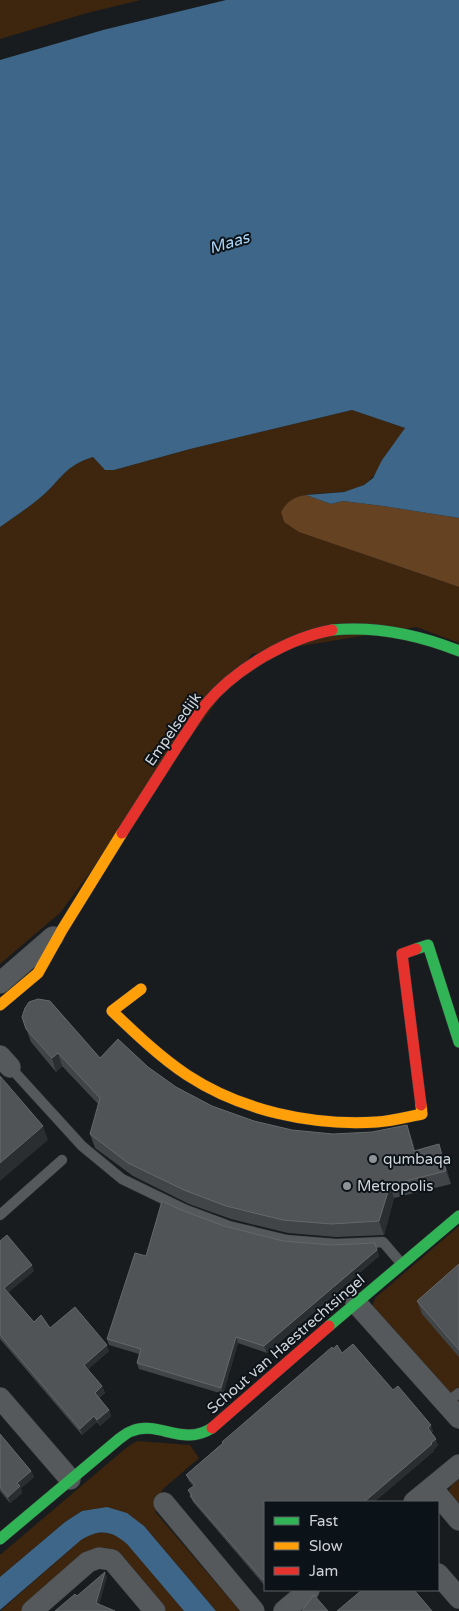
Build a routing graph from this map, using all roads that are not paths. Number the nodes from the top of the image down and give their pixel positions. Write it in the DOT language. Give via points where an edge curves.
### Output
graph roads {
  1 [pos="459,651"];
  2 [pos="62,930"];
  3 [pos="0,982"];
  4 [pos="141,989"];
  5 [pos="0,1005"];
  6 [pos="459,1042"];
  7 [pos="5,1061"];
  8 [pos="62,1160"];
  9 [pos="0,1216"];
  10 [pos="459,1216"];
  11 [pos="402,1263"];
  12 [pos="356,1303"];
  13 [pos="0,1398"];
  14 [pos="455,1405"];
  15 [pos="459,1465"];
  16 [pos="70,1479"];
  17 [pos="432,1488"];
  18 [pos="415,1501"];
  19 [pos="164,1503"];
  20 [pos="459,1520"];
  21 [pos="0,1539"];
  22 [pos="439,1575"];
  23 [pos="308,1591"];
  24 [pos="459,1598"];
  25 [pos="32,1611"];
  26 [pos="155,1611"];
  27 [pos="254,1611"];
  28 [pos="284,1611"];
  1 -- 2 [label="street, Empelsedijk" via="428,639 352,628 312,634 253,664 224,685 205,705"];
  2 -- 3 [label="street"];
  2 -- 5 [label="street, Empelsedijk" via="38,973"];
  4 -- 6 [label="street" via="112,1012 166,1060 207,1088 264,1111 316,1121 370,1122 422,1114 402,954 428,945"];
  7 -- 11 [label="lane" via="82,1146 122,1178 186,1210 229,1226 287,1240 336,1244 383,1242"];
  8 -- 9 [label="lane"];
  10 -- 11 [label="street, Schout van Haestrechtsingel"];
  11 -- 12 [label="street, Schout van Haestrechtsingel"];
  12 -- 14 [label="street"];
  12 -- 16 [label="street, Schout van Haestrechtsingel" via="203,1434 190,1436 148,1429 133,1430"];
  13 -- 16 [label="street"];
  15 -- 17 [label="street"];
  16 -- 21 [label="street, Schout van Haestrechtsingel"];
  17 -- 18 [label="street"];
  17 -- 20 [label="street"];
  19 -- 27 [label="street"];
  22 -- 24 [label="street"];
  23 -- 28 [label="street"];
  25 -- 26 [label="street" via="88,1562 99,1558 112,1560"];
}
